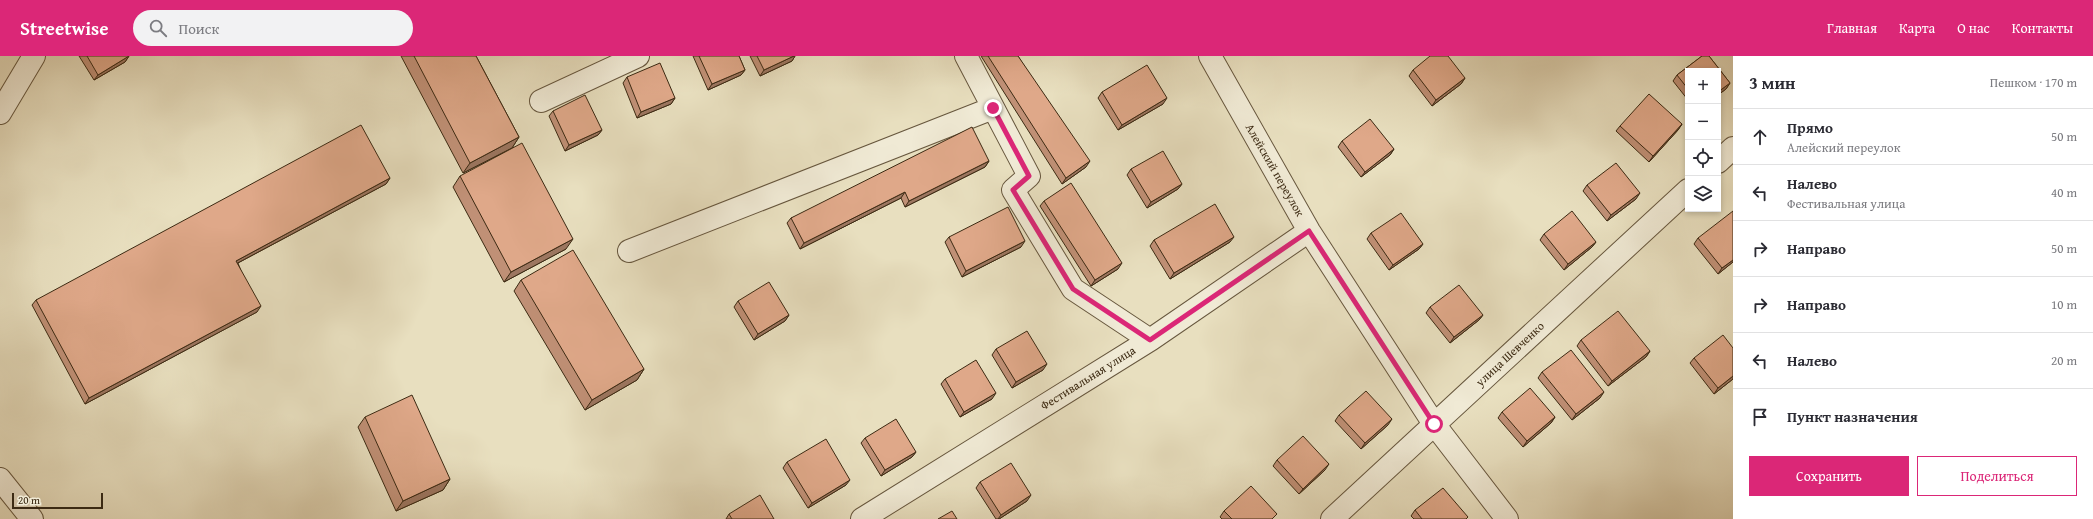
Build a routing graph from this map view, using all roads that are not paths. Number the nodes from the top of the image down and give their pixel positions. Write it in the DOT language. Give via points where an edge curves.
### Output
graph roads {
  1 [pos="34,56"];
  2 [pos="638,56"];
  3 [pos="966,56"];
  4 [pos="1210,56"];
  5 [pos="541,101"];
  6 [pos="993,108"];
  7 [pos="0,113"];
  8 [pos="1733,148"];
  9 [pos="1721,159"];
  10 [pos="1685,193"];
  11 [pos="1309,231"];
  12 [pos="629,251"];
  13 [pos="1150,340"];
  14 [pos="1434,424"];
  15 [pos="0,479"];
  16 [pos="32,519"];
  17 [pos="862,519"];
  18 [pos="1332,519"];
  19 [pos="1507,519"];
  1 -- 7 [label="street"];
  2 -- 5 [label="street"];
  3 -- 6 [label="street"];
  4 -- 11 [label="street, Алейский переулок"];
  6 -- 12 [label="street"];
  6 -- 13 [label="street" via="1029,176 1013,190 1073,289"];
  8 -- 9 [label="street"];
  10 -- 14 [label="street, улица Шевченко"];
  11 -- 13 [label="street, Фестивальная улица"];
  11 -- 14 [label="street, Алейский переулок"];
  13 -- 17 [label="street, Фестивальная улица"];
  14 -- 18 [label="street, улица Шевченко"];
  14 -- 19 [label="street, Алейский переулок"];
  15 -- 16 [label="street"];
}
